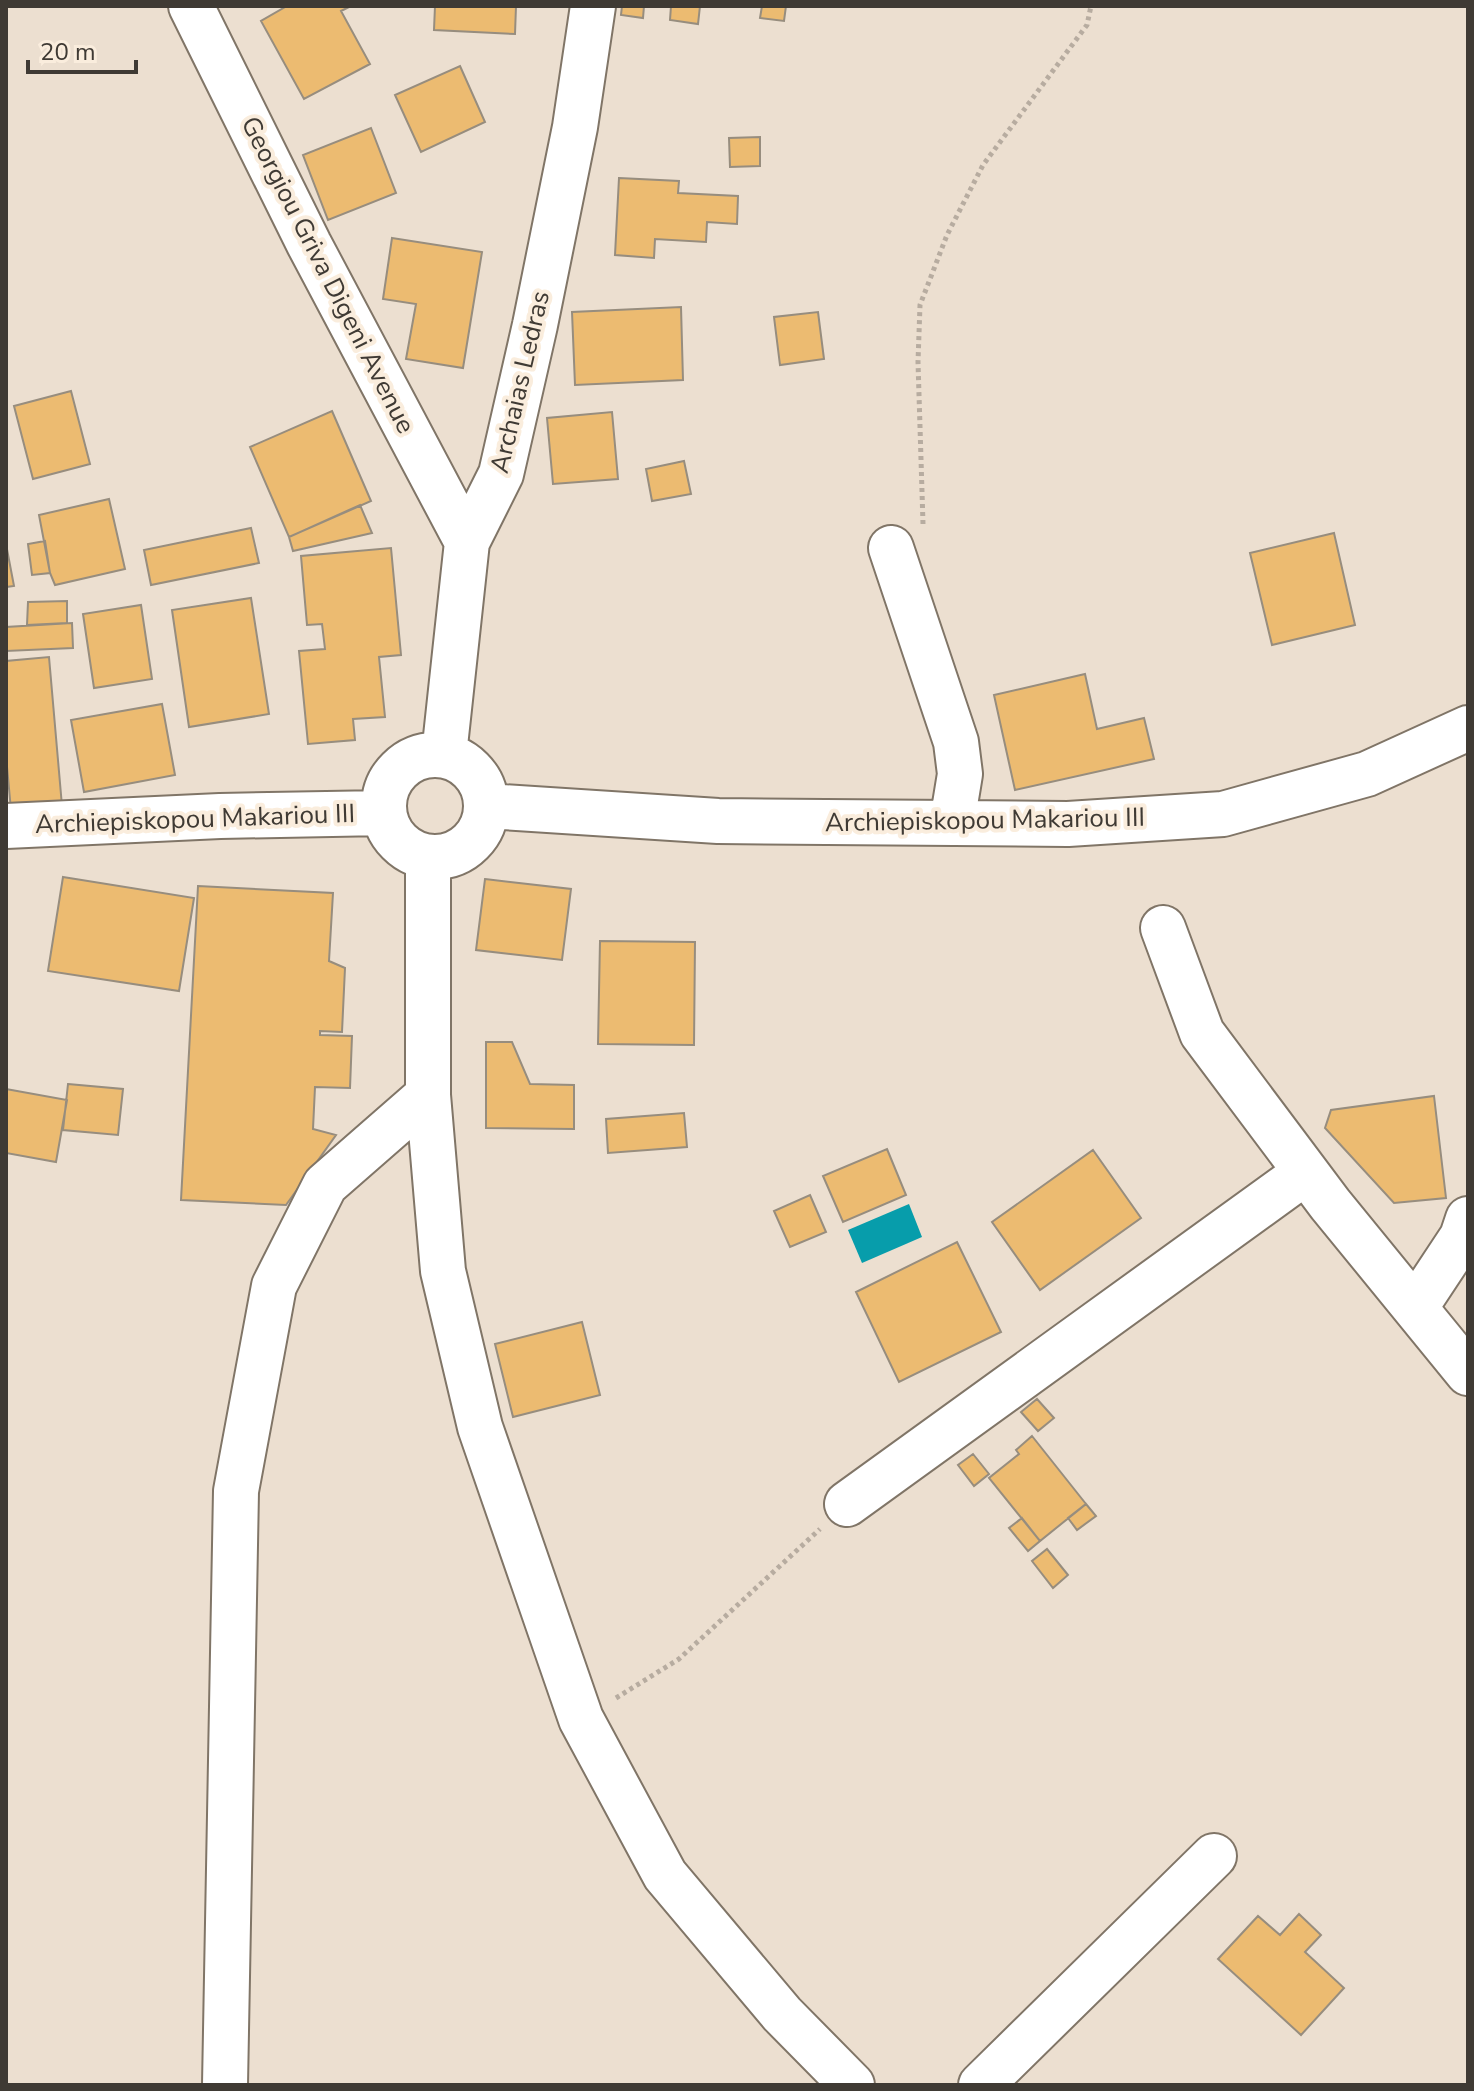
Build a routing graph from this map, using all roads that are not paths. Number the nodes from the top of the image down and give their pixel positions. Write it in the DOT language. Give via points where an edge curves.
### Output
graph roads {
  1 [pos="191,6"];
  2 [pos="593,6"];
  3 [pos="467,542"];
  4 [pos="907,543"];
  5 [pos="1468,728"];
  6 [pos="444,755"];
  7 [pos="487,806"];
  8 [pos="384,813"];
  9 [pos="952,823"];
  10 [pos="6,826"];
  11 [pos="428,857"];
  12 [pos="1163,928"];
  13 [pos="428,1095"];
  14 [pos="1306,1172"];
  15 [pos="1468,1219"];
  16 [pos="1415,1308"];
  17 [pos="1468,1373"];
  18 [pos="847,1504"];
  19 [pos="1214,1856"];
  20 [pos="225,2085"];
  21 [pos="852,2085"];
  22 [pos="981,2085"];
  1 -- 3 [label="street, Georgiou Griva Digeni Avenue"];
  2 -- 3 [label="street, Archaias Ledras" via="575,127 501,474"];
  3 -- 6 [label="street, Archaias Ledras"];
  4 -- 9 [label="street" via="956,742 960,774"];
  5 -- 9 [label="street, Archiepiskopou Makariou III" via="1367,774 1223,814 1068,824"];
  6 -- 7 [label="street" via="470,767 485,791"];
  6 -- 8 [label="street" via="413,759 400,769 390,781"];
  7 -- 9 [label="street, Archiepiskopou Makariou III" via="718,821"];
  7 -- 11 [label="street" via="485,820 469,845"];
  8 -- 10 [label="street, Archiepiskopou Makariou III"];
  8 -- 11 [label="street" via="403,846"];
  11 -- 13 [label="street"];
  12 -- 14 [label="street" via="1202,1033"];
  13 -- 20 [label="street" via="325,1185 274,1286 236,1491"];
  13 -- 21 [label="street" via="443,1271 480,1427 581,1719 665,1875 782,2014"];
  14 -- 16 [label="street"];
  14 -- 18 [label="street"];
  15 -- 16 [label="street" via="1462,1237"];
  16 -- 17 [label="street"];
  19 -- 22 [label="street"];
}
